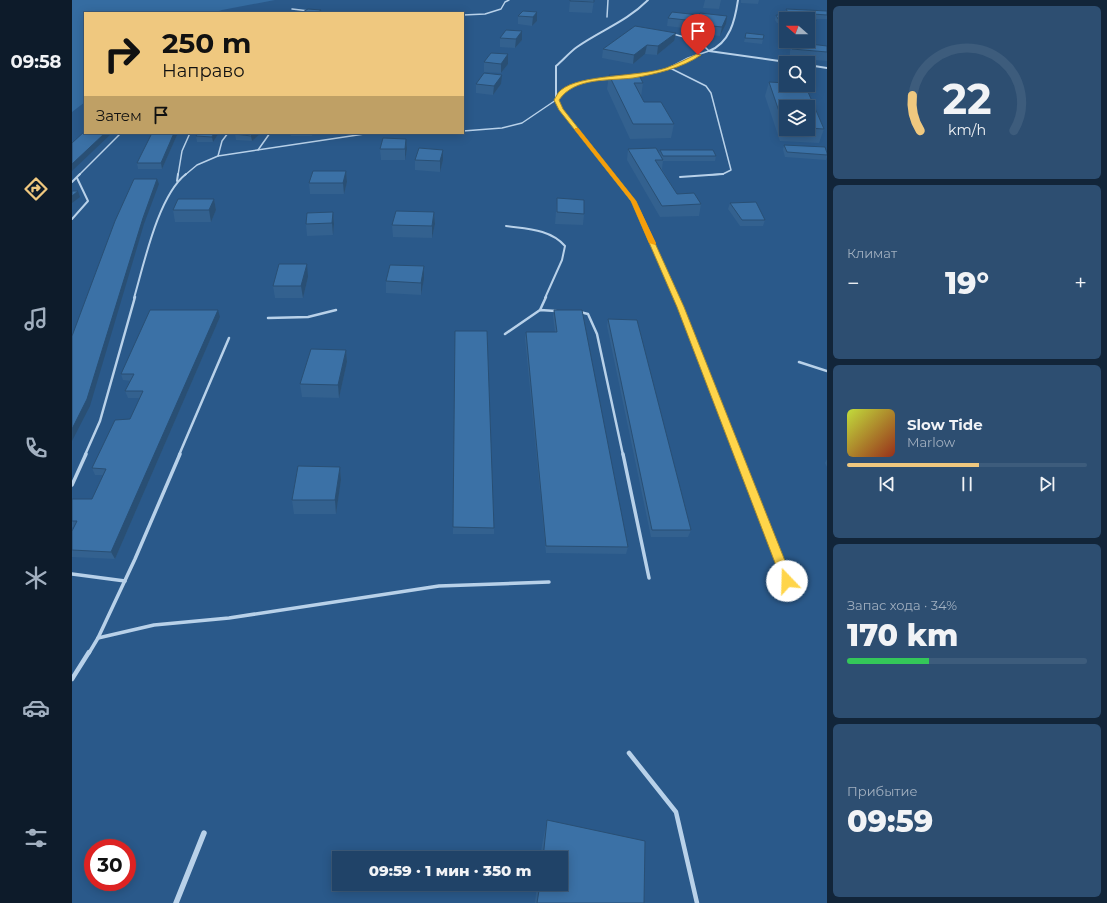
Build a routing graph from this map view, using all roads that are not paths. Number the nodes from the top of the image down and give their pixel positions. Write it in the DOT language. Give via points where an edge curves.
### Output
graph roads {
  1 [pos="509,0"];
  2 [pos="608,0"];
  3 [pos="648,0"];
  4 [pos="738,0"];
  5 [pos="292,9"];
  6 [pos="310,11"];
  7 [pos="320,12"];
  8 [pos="464,15"];
  9 [pos="607,17"];
  10 [pos="667,33"];
  11 [pos="709,52"];
  12 [pos="779,61"];
  13 [pos="815,66"];
  14 [pos="670,68"];
  15 [pos="827,68"];
  16 [pos="634,76"];
  17 [pos="614,78"];
  18 [pos="556,100"];
  19 [pos="464,131"];
  20 [pos="120,134"];
  21 [pos="190,134"];
  22 [pos="227,134"];
  23 [pos="269,134"];
  24 [pos="364,134"];
  25 [pos="258,150"];
  26 [pos="218,156"];
  27 [pos="680,177"];
  28 [pos="77,178"];
  29 [pos="176,181"];
  30 [pos="72,182"];
  31 [pos="72,219"];
  32 [pos="506,226"];
  33 [pos="336,310"];
  34 [pos="540,310"];
  35 [pos="562,311"];
  36 [pos="577,311"];
  37 [pos="268,318"];
  38 [pos="505,334"];
  39 [pos="229,338"];
  40 [pos="799,362"];
  41 [pos="827,371"];
  42 [pos="72,485"];
  43 [pos="72,574"];
  44 [pos="649,578"];
  45 [pos="125,581"];
  46 [pos="787,581"];
  47 [pos="549,582"];
  48 [pos="98,638"];
  49 [pos="72,679"];
  50 [pos="629,753"];
  51 [pos="204,833"];
  52 [pos="176,903"];
  53 [pos="697,903"];
  1 -- 8 [label="lane" via="501,9 494,12"];
  2 -- 9 [label="lane"];
  3 -- 18 [label="street" via="621,22 577,47 556,66"];
  4 -- 11 [label="street" via="727,38 720,46"];
  5 -- 6 [label="lane"];
  6 -- 7 [label="lane"];
  10 -- 11 [label="lane" via="699,41"];
  11 -- 12 [label="street"];
  11 -- 14 [label="lane" via="688,58"];
  13 -- 15 [label="street"];
  14 -- 16 [label="lane"];
  14 -- 27 [label="lane" via="706,86 711,93 731,170 723,174"];
  17 -- 18 [label="lane" via="577,84 563,91"];
  18 -- 19 [label="lane" via="522,123 502,128"];
  18 -- 46 [label="street" via="633,201 681,307"];
  20 -- 28 [label="lane"];
  21 -- 29 [label="lane" via="182,150"];
  22 -- 26 [label="lane" via="222,141"];
  23 -- 25 [label="lane"];
  24 -- 25 [label="lane"];
  25 -- 26 [label="lane"];
  26 -- 29 [label="lane" via="197,165"];
  28 -- 30 [label="lane"];
  28 -- 31 [label="lane" via="88,201"];
  29 -- 42 [label="lane" via="156,222 100,421"];
  32 -- 34 [label="lane" via="548,233 561,239 565,246 562,260"];
  33 -- 37 [label="lane" via="308,317"];
  34 -- 35 [label="lane"];
  34 -- 38 [label="lane"];
  36 -- 44 [label="lane" via="588,314 597,334"];
  39 -- 45 [label="lane"];
  40 -- 41 [label="lane"];
  43 -- 45 [label="lane"];
  45 -- 48 [label="lane"];
  47 -- 48 [label="lane" via="439,586 229,618 154,625"];
  48 -- 49 [label="lane"];
  50 -- 53 [label="lane" via="676,812"];
  51 -- 52 [label="street"];
}
